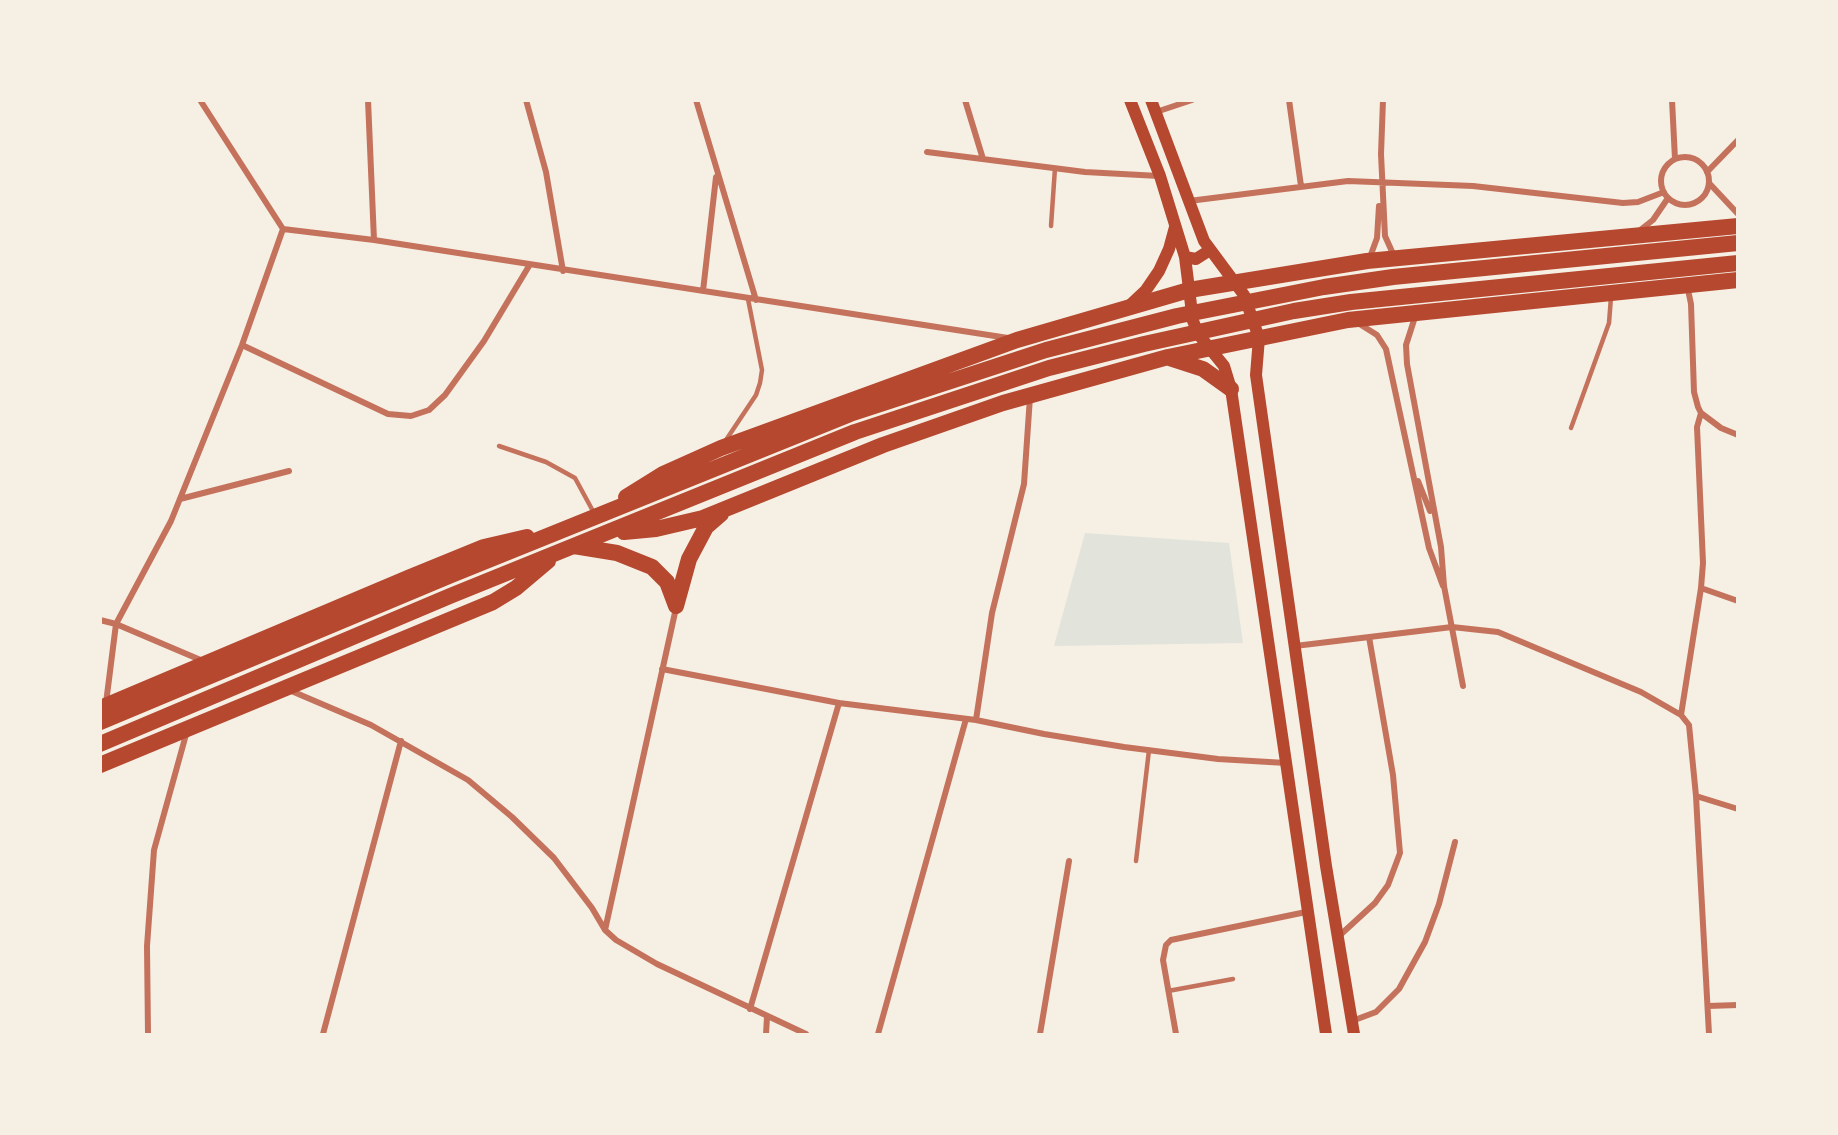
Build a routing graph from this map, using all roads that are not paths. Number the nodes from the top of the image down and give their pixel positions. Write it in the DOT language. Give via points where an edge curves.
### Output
graph roads {
  1 [pos="200,100"];
  2 [pos="368,100"];
  3 [pos="526,100"];
  4 [pos="696,100"];
  5 [pos="965,100"];
  6 [pos="1130,100"];
  7 [pos="1192,100"];
  8 [pos="1288,100"];
  9 [pos="1383,100"];
  10 [pos="1672,100"];
  11 [pos="1153,106"];
  12 [pos="1737,140"];
  13 [pos="927,152"];
  14 [pos="983,159"];
  15 [pos="1675,159"];
  16 [pos="1055,168"];
  17 [pos="1707,171"];
  18 [pos="716,173"];
  19 [pos="1160,176"];
  20 [pos="1381,182"];
  21 [pos="1709,183"];
  22 [pos="1300,186"];
  23 [pos="1666,195"];
  24 [pos="1188,201"];
  25 [pos="1737,214"];
  26 [pos="1051,226"];
  27 [pos="1175,226"];
  28 [pos="1737,226"];
  29 [pos="283,229"];
  30 [pos="1630,236"];
  31 [pos="374,240"];
  32 [pos="1737,243"];
  33 [pos="1210,250"];
  34 [pos="1185,257"];
  35 [pos="1396,258"];
  36 [pos="1367,261"];
  37 [pos="1737,263"];
  38 [pos="529,266"];
  39 [pos="563,271"];
  40 [pos="1737,280"];
  41 [pos="1235,281"];
  42 [pos="1687,285"];
  43 [pos="1190,290"];
  44 [pos="703,291"];
  45 [pos="1612,292"];
  46 [pos="748,299"];
  47 [pos="756,300"];
  48 [pos="1128,307"];
  49 [pos="1418,311"];
  50 [pos="1348,320"];
  51 [pos="1259,338"];
  52 [pos="1017,340"];
  53 [pos="243,345"];
  54 [pos="1209,348"];
  55 [pos="1168,357"];
  56 [pos="1410,380"];
  57 [pos="1395,382"];
  58 [pos="1231,389"];
  59 [pos="1030,394"];
  60 [pos="1701,412"];
  61 [pos="1571,428"];
  62 [pos="1737,435"];
  63 [pos="498,446"];
  64 [pos="721,448"];
  65 [pos="1412,467"];
  66 [pos="289,471"];
  67 [pos="180,499"];
  68 [pos="726,509"];
  69 [pos="601,514"];
  70 [pos="1435,522"];
  71 [pos="608,532"];
  72 [pos="552,534"];
  73 [pos="574,546"];
  74 [pos="556,553"];
  75 [pos="1444,586"];
  76 [pos="1701,588"];
  77 [pos="1737,601"];
  78 [pos="676,606"];
  79 [pos="100,621"];
  80 [pos="116,624"];
  81 [pos="1452,627"];
  82 [pos="1369,637"];
  83 [pos="1295,646"];
  84 [pos="205,662"];
  85 [pos="662,669"];
  86 [pos="1463,686"];
  87 [pos="283,687"];
  88 [pos="839,703"];
  89 [pos="102,712"];
  90 [pos="1682,714"];
  91 [pos="966,718"];
  92 [pos="976,720"];
  93 [pos="188,727"];
  94 [pos="401,741"];
  95 [pos="100,744"];
  96 [pos="1149,750"];
  97 [pos="1286,763"];
  98 [pos="100,765"];
  99 [pos="1696,796"];
  100 [pos="1737,808"];
  101 [pos="1455,842"];
  102 [pos="1069,861"];
  103 [pos="1136,861"];
  104 [pos="1306,912"];
  105 [pos="604,930"];
  106 [pos="1337,938"];
  107 [pos="1233,979"];
  108 [pos="1168,991"];
  109 [pos="1737,1005"];
  110 [pos="1708,1006"];
  111 [pos="750,1009"];
  112 [pos="767,1017"];
  113 [pos="1351,1022"];
  114 [pos="148,1035"];
  115 [pos="323,1035"];
  116 [pos="766,1035"];
  117 [pos="806,1035"];
  118 [pos="878,1035"];
  119 [pos="1040,1035"];
  120 [pos="1176,1035"];
  121 [pos="1326,1035"];
  122 [pos="1354,1035"];
  123 [pos="1709,1035"];
  1 -- 29 [label="street"];
  2 -- 31 [label="street"];
  3 -- 39 [label="street" via="546,172"];
  4 -- 18 [label="street"];
  5 -- 14 [label="street"];
  6 -- 19 [label="main road"];
  7 -- 11 [label="street"];
  8 -- 22 [label="street"];
  9 -- 20 [label="street"];
  10 -- 15 [label="street"];
  11 -- 24 [label="main road"];
  12 -- 17 [label="street"];
  13 -- 14 [label="street"];
  14 -- 16 [label="street"];
  15 -- 17 [label="street" via="1697,160"];
  15 -- 23 [label="street" via="1662,173"];
  16 -- 19 [label="street"];
  16 -- 26 [label="lane"];
  17 -- 21 [label="street"];
  18 -- 44 [label="street"];
  18 -- 47 [label="street"];
  19 -- 27 [label="main road"];
  20 -- 22 [label="street"];
  20 -- 23 [label="street" via="1473,186 1623,203"];
  20 -- 35 [label="street" via="1385,236"];
  20 -- 36 [label="street" via="1377,238"];
  21 -- 23 [label="street" via="1704,195 1693,203 1680,204"];
  21 -- 25 [label="street"];
  22 -- 24 [label="street"];
  23 -- 30 [label="street" via="1653,220"];
  24 -- 33 [label="main road"];
  27 -- 34 [label="main road"];
  27 -- 48 [label="main road" via="1160,271"];
  28 -- 30 [label="highway"];
  29 -- 31 [label="street"];
  29 -- 53 [label="street"];
  30 -- 35 [label="highway"];
  31 -- 38 [label="street"];
  32 -- 69 [label="highway" via="1394,278 1298,291 1177,316 986,368 850,414"];
  33 -- 34 [label="main road" via="1196,259"];
  33 -- 41 [label="main road"];
  34 -- 43 [label="main road"];
  35 -- 36 [label="highway"];
  36 -- 41 [label="highway"];
  37 -- 71 [label="highway" via="1351,302 1249,319 1122,349 855,432"];
  38 -- 39 [label="street"];
  38 -- 53 [label="street" via="445,395 429,410 411,416 388,414"];
  39 -- 44 [label="street"];
  40 -- 42 [label="highway"];
  41 -- 43 [label="highway"];
  41 -- 51 [label="main road" via="1251,309"];
  42 -- 45 [label="highway"];
  42 -- 60 [label="street" via="1694,392"];
  43 -- 48 [label="highway"];
  43 -- 54 [label="main road" via="1193,321"];
  44 -- 46 [label="street"];
  45 -- 49 [label="highway"];
  45 -- 61 [label="lane" via="1609,323"];
  46 -- 47 [label="street"];
  46 -- 64 [label="lane" via="762,370 760,383"];
  47 -- 52 [label="street"];
  48 -- 52 [label="highway"];
  49 -- 50 [label="highway"];
  49 -- 56 [label="street" via="1406,345"];
  50 -- 51 [label="highway"];
  50 -- 57 [label="street" via="1377,335 1386,348"];
  51 -- 54 [label="highway"];
  51 -- 83 [label="main road" via="1256,375"];
  52 -- 64 [label="highway"];
  53 -- 67 [label="street"];
  54 -- 55 [label="highway"];
  54 -- 58 [label="main road" via="1224,366"];
  55 -- 58 [label="highway" via="1203,369"];
  55 -- 59 [label="highway"];
  56 -- 57 [label="street"];
  56 -- 70 [label="street"];
  57 -- 65 [label="street"];
  58 -- 97 [label="main road"];
  59 -- 68 [label="highway" via="883,446"];
  59 -- 92 [label="street" via="1024,484 992,613"];
  60 -- 62 [label="street"];
  60 -- 76 [label="street" via="1697,449"];
  63 -- 69 [label="lane" via="546,462 575,477"];
  64 -- 69 [label="highway" via="643,485"];
  65 -- 70 [label="street"];
  65 -- 75 [label="street" via="1432,562"];
  66 -- 67 [label="street"];
  67 -- 80 [label="street"];
  68 -- 71 [label="highway" via="680,525"];
  68 -- 78 [label="highway" via="706,527 697,542"];
  69 -- 72 [label="highway"];
  70 -- 75 [label="street"];
  71 -- 73 [label="highway"];
  72 -- 84 [label="highway" via="484,547"];
  72 -- 89 [label="highway"];
  73 -- 74 [label="highway"];
  73 -- 78 [label="highway" via="617,553 652,567 667,582"];
  74 -- 87 [label="highway" via="516,588 493,602"];
  74 -- 95 [label="highway"];
  75 -- 81 [label="street"];
  76 -- 77 [label="street"];
  76 -- 90 [label="street"];
  78 -- 85 [label="street"];
  79 -- 80 [label="street"];
  80 -- 84 [label="street"];
  80 -- 89 [label="street"];
  81 -- 82 [label="street"];
  81 -- 86 [label="street"];
  81 -- 90 [label="street" via="1498,632 1641,692"];
  82 -- 83 [label="street"];
  82 -- 106 [label="street" via="1395,792 1400,853 1388,885 1375,903"];
  83 -- 106 [label="main road"];
  84 -- 87 [label="street"];
  84 -- 89 [label="highway"];
  85 -- 88 [label="street"];
  85 -- 105 [label="street"];
  87 -- 93 [label="highway"];
  87 -- 94 [label="street"];
  88 -- 91 [label="street"];
  88 -- 111 [label="street"];
  90 -- 99 [label="street" via="1689,725"];
  91 -- 92 [label="street"];
  91 -- 118 [label="street"];
  92 -- 96 [label="street"];
  93 -- 98 [label="highway"];
  93 -- 114 [label="street" via="154,850 147,946"];
  94 -- 105 [label="street" via="468,780 513,817 554,858"];
  94 -- 115 [label="street"];
  96 -- 97 [label="street"];
  96 -- 103 [label="lane"];
  97 -- 104 [label="main road"];
  99 -- 100 [label="street"];
  99 -- 110 [label="street"];
  101 -- 113 [label="street" via="1425,942 1399,989 1376,1012"];
  102 -- 119 [label="street"];
  104 -- 108 [label="street" via="1171,940 1163,960"];
  104 -- 121 [label="main road"];
  105 -- 111 [label="street" via="649,959"];
  106 -- 113 [label="main road"];
  107 -- 108 [label="lane"];
  108 -- 120 [label="street"];
  109 -- 110 [label="street"];
  110 -- 123 [label="street"];
  111 -- 112 [label="street"];
  112 -- 116 [label="street"];
  112 -- 117 [label="street"];
  113 -- 122 [label="main road"];
}
